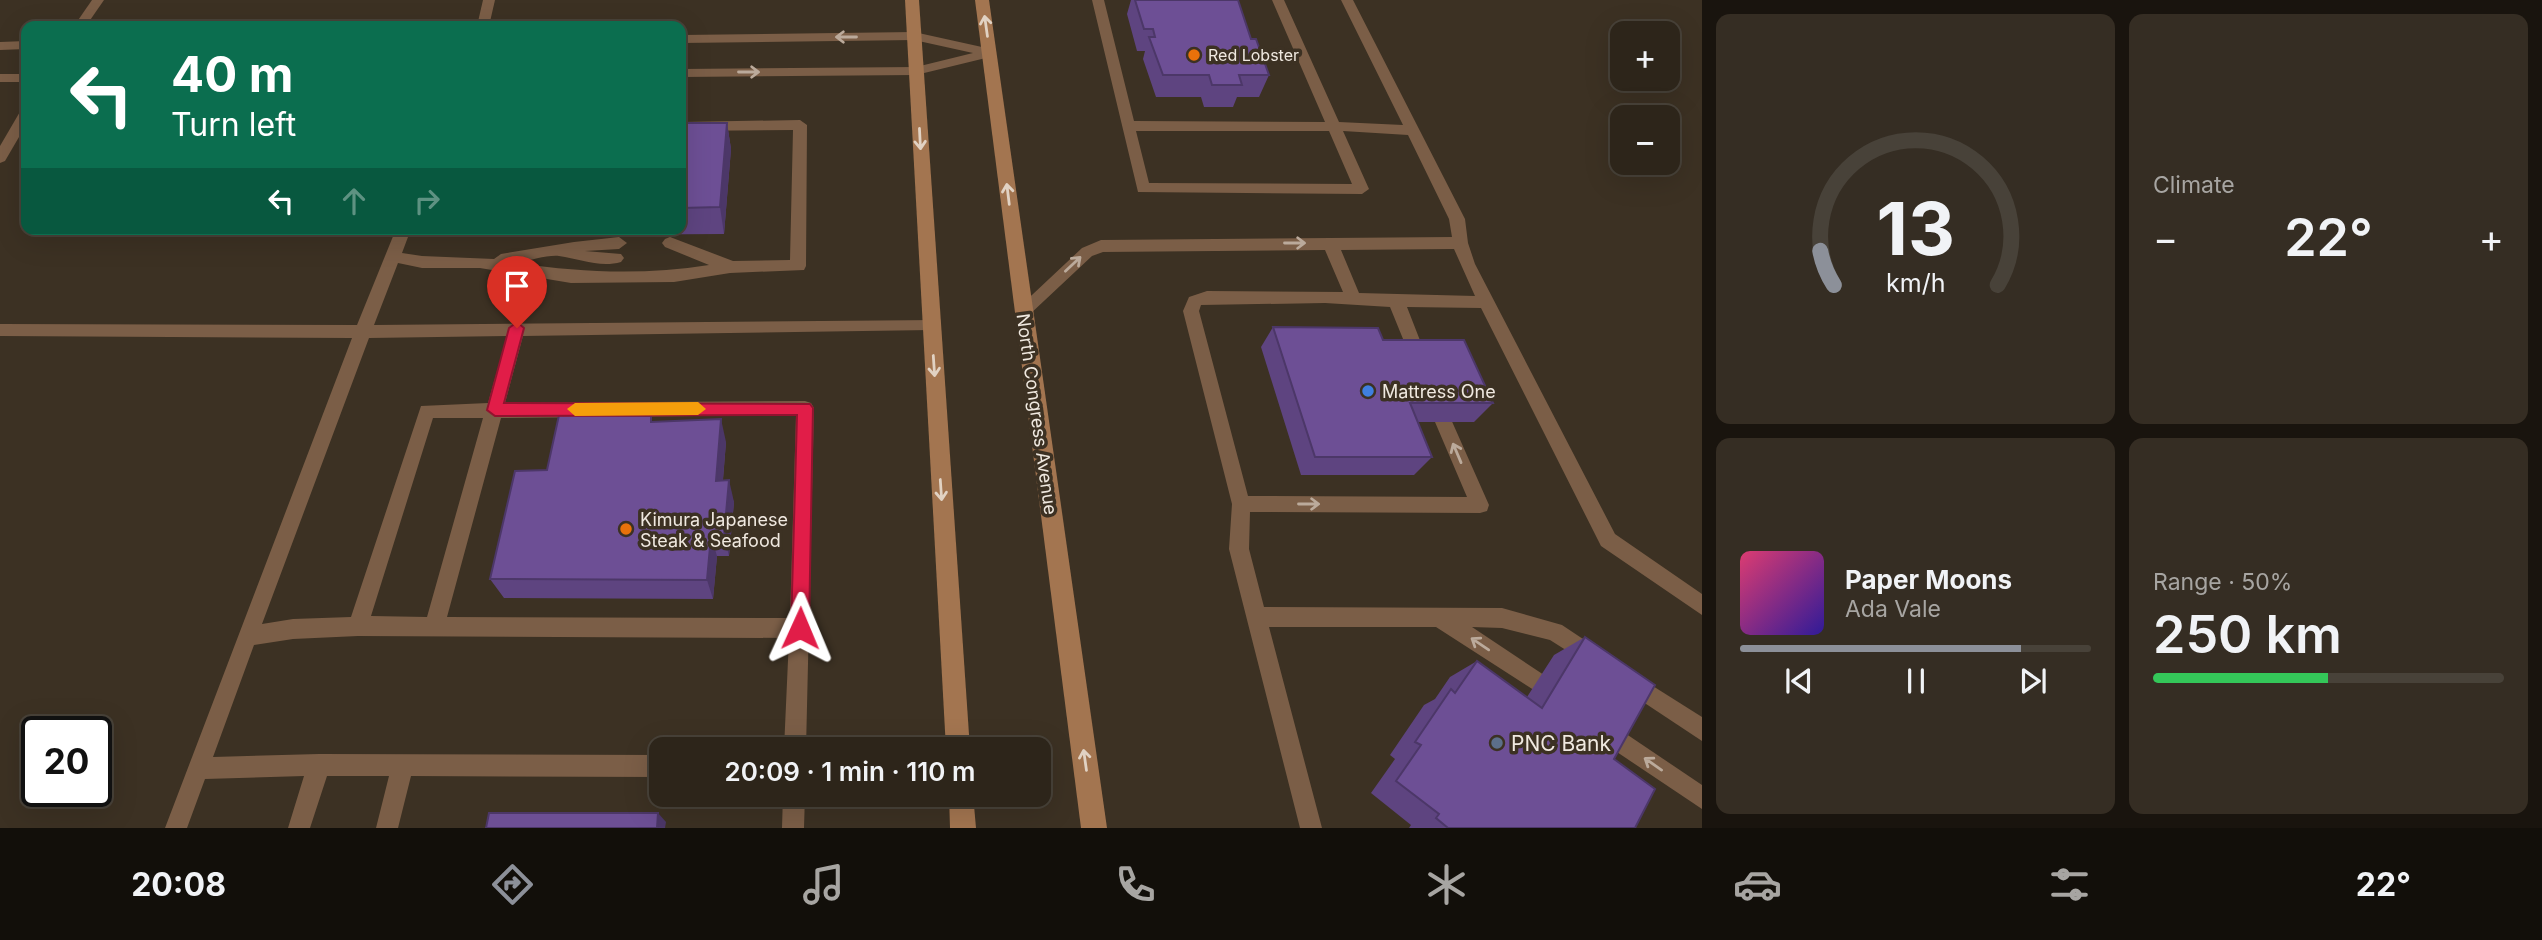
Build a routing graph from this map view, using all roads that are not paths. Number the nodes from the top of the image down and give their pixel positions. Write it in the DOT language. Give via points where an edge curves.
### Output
graph roads {
  1 [pos="98,0"];
  2 [pos="489,0"];
  3 [pos="912,0"];
  4 [pos="982,0"];
  5 [pos="1098,0"];
  6 [pos="1278,0"];
  7 [pos="1347,0"];
  8 [pos="83,21"];
  9 [pos="484,21"];
  10 [pos="914,36"];
  11 [pos="686,39"];
  12 [pos="0,46"];
  13 [pos="21,46"];
  14 [pos="989,53"];
  15 [pos="916,71"];
  16 [pos="686,73"];
  17 [pos="0,78"];
  18 [pos="21,78"];
  19 [pos="686,126"];
  20 [pos="1130,126"];
  21 [pos="1334,127"];
  22 [pos="0,131"];
  23 [pos="1413,131"];
  24 [pos="21,132"];
  25 [pos="0,158"];
  26 [pos="402,235"];
  27 [pos="1329,243"];
  28 [pos="1460,243"];
  29 [pos="617,250"];
  30 [pos="674,250"];
  31 [pos="394,257"];
  32 [pos="480,262"];
  33 [pos="730,267"];
  34 [pos="1354,299"];
  35 [pos="1396,301"];
  36 [pos="1486,302"];
  37 [pos="1023,311"];
  38 [pos="931,324"];
  39 [pos="517,328"];
  40 [pos="0,330"];
  41 [pos="364,331"];
  42 [pos="1420,360"];
  43 [pos="495,410"];
  44 [pos="1444,422"];
  45 [pos="1241,504"];
  46 [pos="1702,606"];
  47 [pos="1257,617"];
  48 [pos="1439,617"];
  49 [pos="435,625"];
  50 [pos="358,626"];
  51 [pos="800,628"];
  52 [pos="248,636"];
  53 [pos="1536,682"];
  54 [pos="1603,730"];
  55 [pos="1702,730"];
  56 [pos="795,737"];
  57 [pos="957,737"];
  58 [pos="319,765"];
  59 [pos="403,766"];
  60 [pos="649,766"];
  61 [pos="201,768"];
  62 [pos="1702,798"];
  63 [pos="794,807"];
  64 [pos="962,807"];
  65 [pos="176,828"];
  66 [pos="299,828"];
  67 [pos="387,828"];
  68 [pos="793,828"];
  69 [pos="963,828"];
  70 [pos="1094,828"];
  71 [pos="1311,828"];
  1 -- 8 [label="lane"];
  2 -- 9 [label="lane"];
  3 -- 10 [label="main road"];
  14 -- 4 [label="main road, North Congress Avenue, one-way"];
  5 -- 20 [label="lane"];
  6 -- 21 [label="lane"];
  7 -- 23 [label="lane"];
  10 -- 11 [label="lane, one-way"];
  10 -- 14 [label="lane"];
  10 -- 15 [label="main road"];
  12 -- 13 [label="lane"];
  14 -- 15 [label="lane"];
  37 -- 14 [label="main road, North Congress Avenue, one-way"];
  16 -- 15 [label="lane, one-way"];
  15 -- 38 [label="main road, one-way"];
  17 -- 18 [label="lane"];
  19 -- 33 [label="lane" via="800,125 798,266"];
  20 -- 21 [label="lane"];
  20 -- 21 [label="lane" via="1143,188 1362,190"];
  21 -- 23 [label="lane"];
  22 -- 24 [label="lane"];
  23 -- 28 [label="lane" via="1457,219"];
  24 -- 25 [label="lane"];
  26 -- 31 [label="lane"];
  27 -- 28 [label="lane"];
  27 -- 34 [label="lane"];
  37 -- 27 [label="lane, one-way" via="1087,252 1101,246"];
  28 -- 36 [label="lane"];
  29 -- 32 [label="lane" via="584,257 560,251"];
  30 -- 33 [label="lane"];
  31 -- 32 [label="lane"];
  31 -- 41 [label="lane"];
  32 -- 33 [label="lane" via="571,277 674,276"];
  34 -- 35 [label="lane"];
  34 -- 45 [label="lane" via="1207,297 1195,301 1191,312"];
  35 -- 36 [label="lane"];
  35 -- 42 [label="lane"];
  36 -- 46 [label="lane" via="1608,540"];
  70 -- 37 [label="main road, North Congress Avenue, one-way"];
  38 -- 39 [label="lane"];
  38 -- 57 [label="main road, one-way"];
  39 -- 41 [label="lane"];
  39 -- 43 [label="lane"];
  40 -- 41 [label="lane"];
  41 -- 52 [label="lane"];
  43 -- 49 [label="lane"];
  43 -- 50 [label="lane" via="427,411"];
  43 -- 51 [label="lane" via="805,408"];
  45 -- 44 [label="lane, one-way" via="1480,505"];
  45 -- 47 [label="lane" via="1239,549"];
  47 -- 48 [label="lane"];
  47 -- 71 [label="lane"];
  53 -- 48 [label="lane, one-way"];
  48 -- 55 [label="lane" via="1502,618 1555,632"];
  49 -- 50 [label="lane"];
  49 -- 51 [label="lane"];
  50 -- 52 [label="lane"];
  51 -- 56 [label="lane"];
  52 -- 61 [label="lane"];
  62 -- 54 [label="lane, one-way"];
  58 -- 59 [label="lane"];
  58 -- 61 [label="lane"];
  58 -- 66 [label="lane"];
  59 -- 60 [label="lane"];
  59 -- 67 [label="lane"];
  61 -- 65 [label="lane"];
  63 -- 68 [label="lane"];
  64 -- 69 [label="main road"];
}
